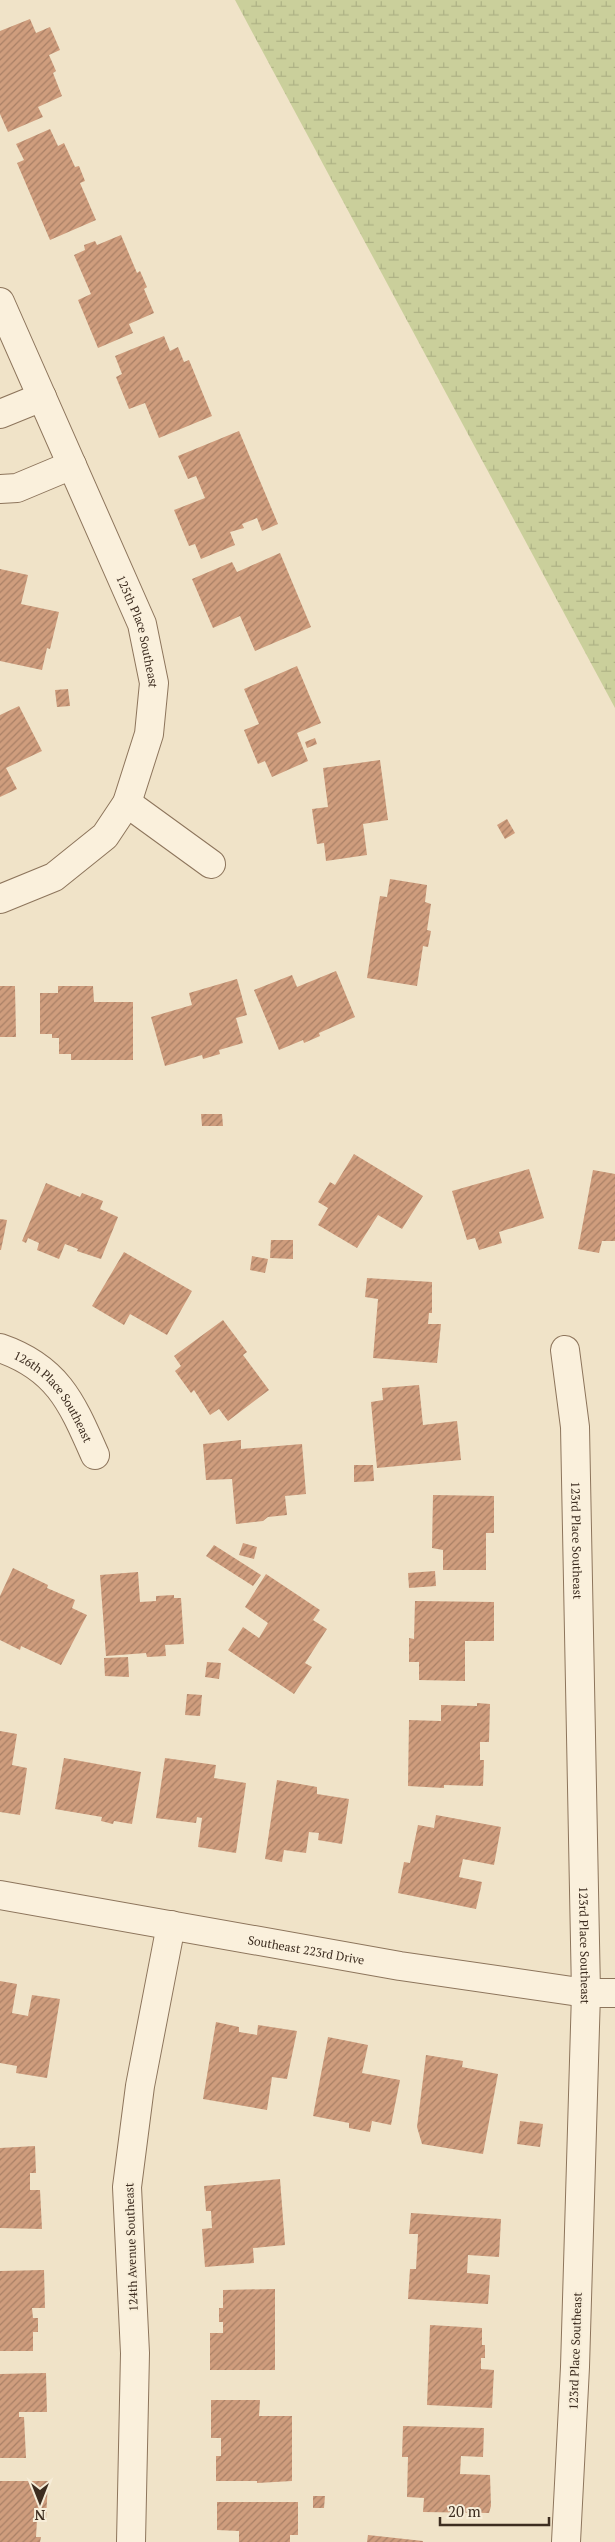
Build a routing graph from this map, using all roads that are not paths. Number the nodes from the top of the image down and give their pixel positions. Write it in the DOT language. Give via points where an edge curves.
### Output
graph roads {
  1 [pos="0,302"];
  2 [pos="42,397"];
  3 [pos="0,414"];
  4 [pos="72,465"];
  5 [pos="0,490"];
  6 [pos="127,803"];
  7 [pos="211,864"];
  8 [pos="0,899"];
  9 [pos="0,1348"];
  10 [pos="565,1350"];
  11 [pos="96,1455"];
  12 [pos="0,1895"];
  13 [pos="171,1925"];
  14 [pos="586,1993"];
  15 [pos="615,1993"];
  16 [pos="131,2542"];
  17 [pos="566,2542"];
  1 -- 2 [label="street, 125th Place Southeast"];
  2 -- 3 [label="street"];
  2 -- 4 [label="street, 125th Place Southeast"];
  4 -- 5 [label="street" via="17,488"];
  4 -- 6 [label="street, 125th Place Southeast" via="142,624 154,683 149,734"];
  6 -- 7 [label="street"];
  6 -- 8 [label="street, 125th Place Southeast" via="105,836 54,876"];
  9 -- 11 [label="street, 126th Place Southeast" via="22,1356 56,1382 75,1408"];
  10 -- 14 [label="street, 123rd Place Southeast" via="575,1428"];
  12 -- 13 [label="street, Southeast 223rd Drive"];
  13 -- 14 [label="street, Southeast 223rd Drive" via="400,1966"];
  13 -- 16 [label="street, 124th Avenue Southeast" via="140,2086 126,2187 135,2353"];
  14 -- 15 [label="street, Southeast 223rd Drive"];
  14 -- 17 [label="street, 123rd Place Southeast" via="575,2367"];
}
